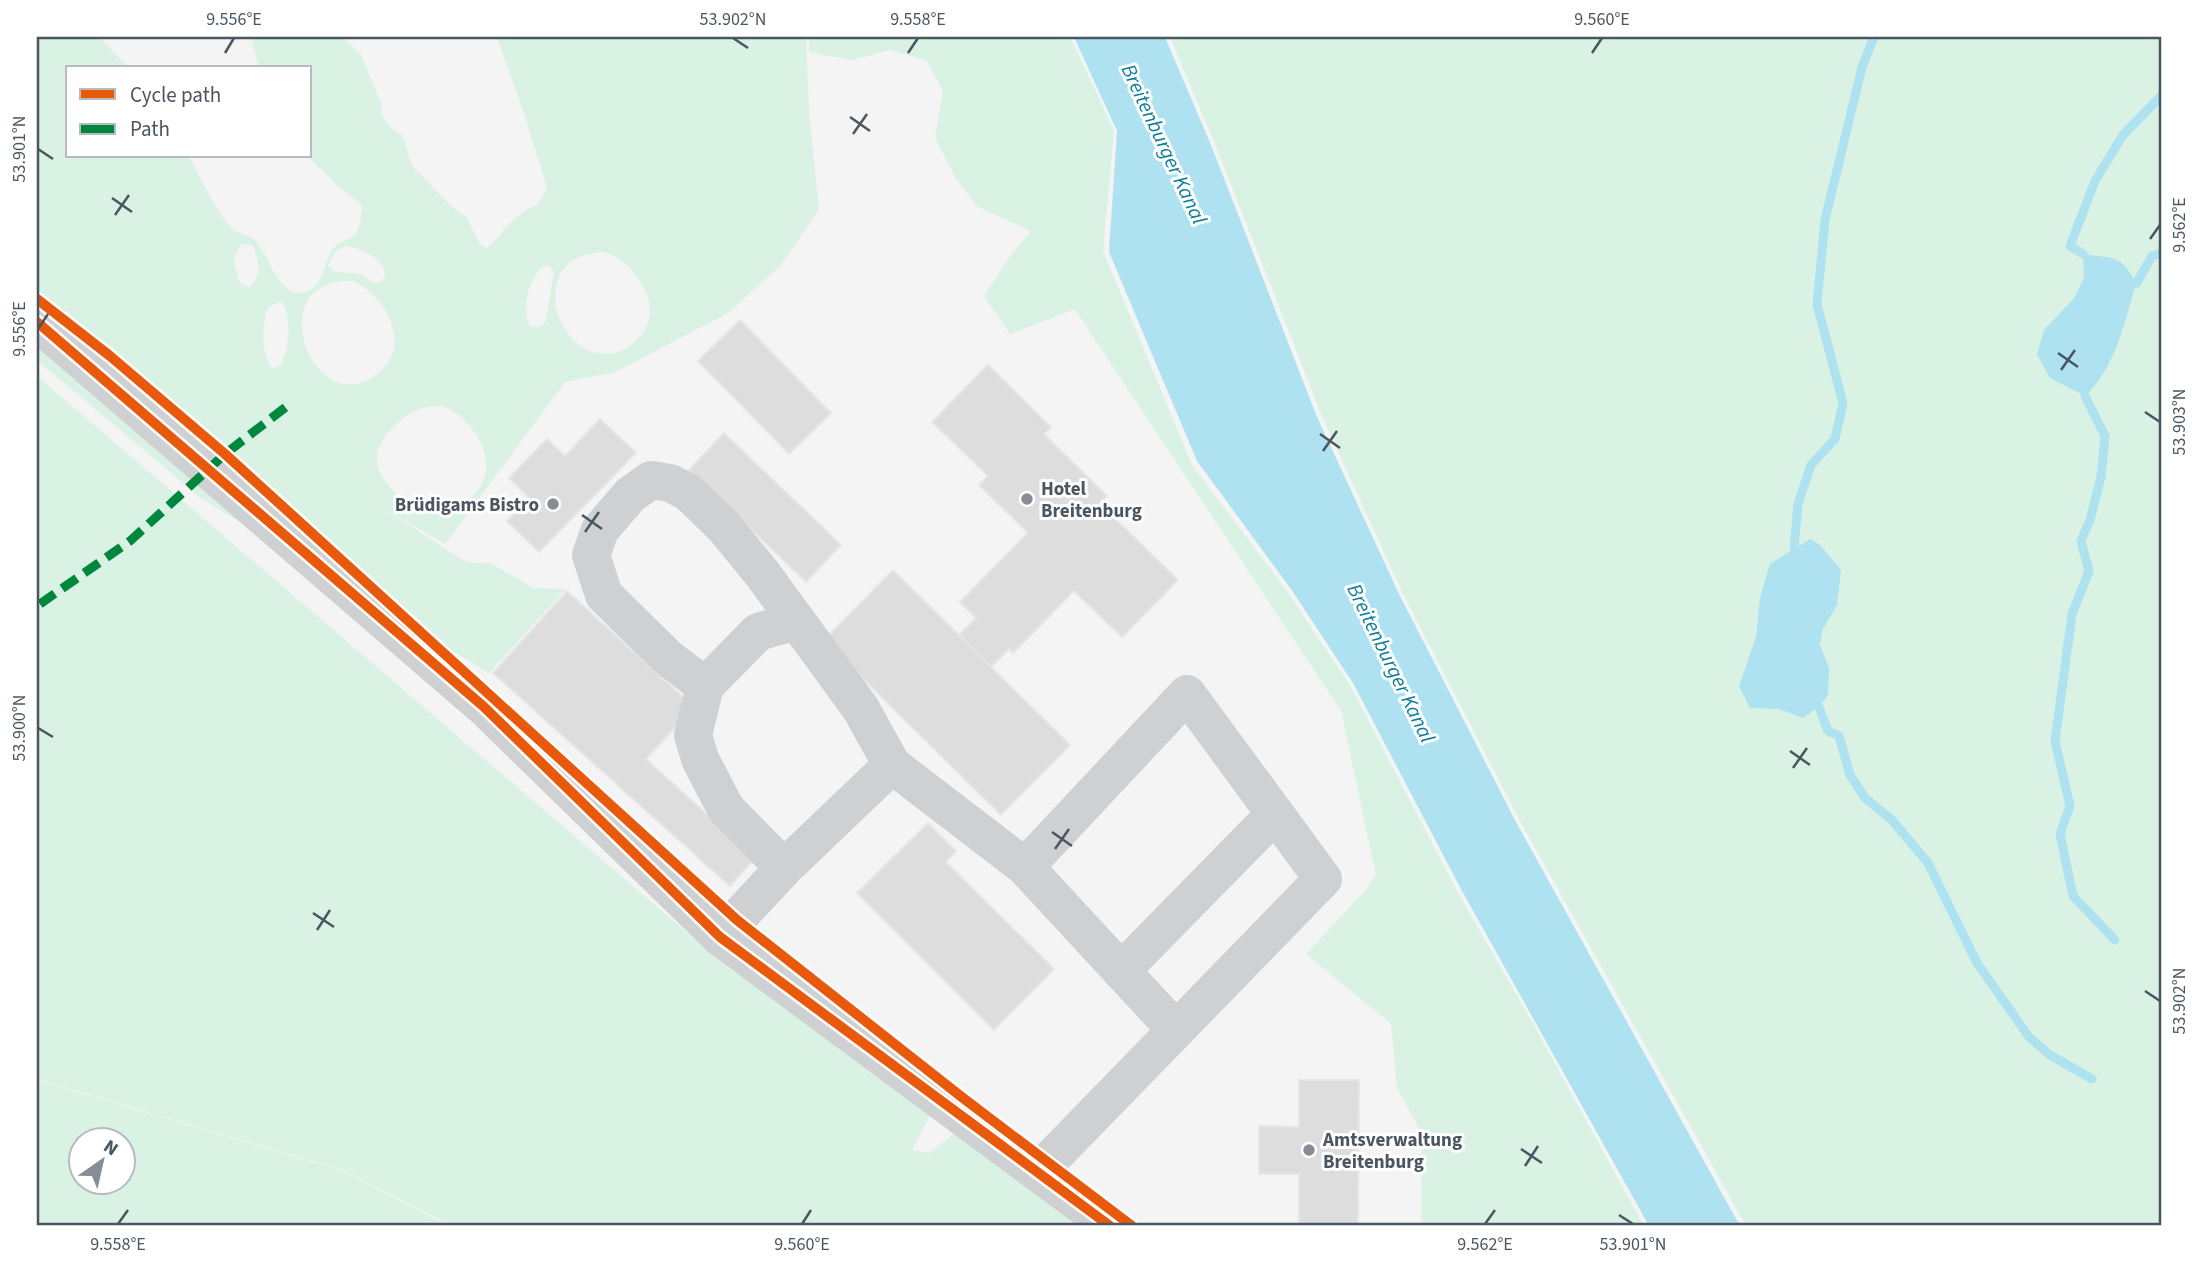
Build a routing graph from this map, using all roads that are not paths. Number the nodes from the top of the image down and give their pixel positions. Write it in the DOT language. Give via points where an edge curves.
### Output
graph roads {
  1 [pos="37,322"];
  2 [pos="796,621"];
  3 [pos="705,686"];
  4 [pos="892,765"];
  5 [pos="1275,814"];
  6 [pos="784,867"];
  7 [pos="1025,867"];
  8 [pos="720,937"];
  9 [pos="1121,971"];
  10 [pos="1176,1030"];
  11 [pos="1038,1172"];
  12 [pos="1110,1226"];
  1 -- 8 [label="street" via="484,706"];
  2 -- 3 [label="street" via="758,632"];
  2 -- 3 [label="street" via="724,527 688,492 651,480 630,495 600,530 591,555 604,594 667,657"];
  2 -- 4 [label="street" via="861,709"];
  3 -- 6 [label="street" via="693,735 699,759 726,809"];
  4 -- 6 [label="street"];
  4 -- 7 [label="street"];
  5 -- 7 [label="street" via="1187,694"];
  5 -- 9 [label="street"];
  5 -- 10 [label="street" via="1323,879"];
  6 -- 8 [label="street"];
  7 -- 9 [label="street"];
  8 -- 11 [label="street"];
  9 -- 10 [label="street"];
  10 -- 11 [label="street"];
  11 -- 12 [label="street"];
}
